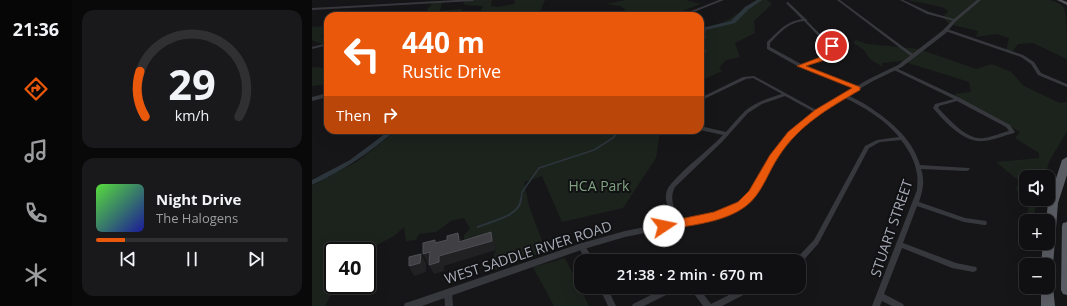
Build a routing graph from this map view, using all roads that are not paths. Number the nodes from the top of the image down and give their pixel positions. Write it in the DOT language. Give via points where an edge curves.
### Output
graph roads {
  1 [pos="473,0"];
  2 [pos="722,0"];
  3 [pos="838,0"];
  4 [pos="901,0"];
  5 [pos="979,0"];
  6 [pos="1060,0"];
  7 [pos="1067,0"];
  8 [pos="788,3"];
  9 [pos="1067,4"];
  10 [pos="312,10"];
  11 [pos="690,12"];
  12 [pos="806,20"];
  13 [pos="954,20"];
  14 [pos="946,30"];
  15 [pos="324,45"];
  16 [pos="312,48"];
  17 [pos="913,56"];
  18 [pos="800,66"];
  19 [pos="894,69"];
  20 [pos="1067,86"];
  21 [pos="858,88"];
  22 [pos="784,95"];
  23 [pos="324,96"];
  24 [pos="845,96"];
  25 [pos="704,98"];
  26 [pos="312,99"];
  27 [pos="958,99"];
  28 [pos="818,112"];
  29 [pos="704,129"];
  30 [pos="727,134"];
  31 [pos="902,138"];
  32 [pos="1067,160"];
  33 [pos="920,167"];
  34 [pos="967,169"];
  35 [pos="915,203"];
  36 [pos="984,223"];
  37 [pos="678,224"];
  38 [pos="1067,226"];
  39 [pos="899,244"];
  40 [pos="582,246"];
  41 [pos="586,254"];
  42 [pos="805,254"];
  43 [pos="1047,258"];
  44 [pos="973,269"];
  45 [pos="1067,290"];
  46 [pos="448,292"];
  47 [pos="606,294"];
  48 [pos="661,294"];
  49 [pos="699,294"];
  50 [pos="738,294"];
  51 [pos="1047,294"];
  52 [pos="880,296"];
  53 [pos="409,306"];
  54 [pos="449,306"];
  55 [pos="612,306"];
  56 [pos="636,306"];
  57 [pos="708,306"];
  58 [pos="714,306"];
  59 [pos="876,306"];
  60 [pos="900,306"];
  61 [pos="1048,306"];
  1 -- 10 [label="street"];
  2 -- 11 [label="street"];
  3 -- 17 [label="street"];
  4 -- 13 [label="street" via="922,11"];
  5 -- 13 [label="street, WEST SADDLE RIVER ROAD"];
  6 -- 7 [label="street"];
  6 -- 9 [label="main road"];
  8 -- 12 [label="street"];
  12 -- 18 [label="street" via="833,51 828,56"];
  12 -- 18 [label="street" via="787,24 767,44 770,50"];
  13 -- 14 [label="street, WEST SADDLE RIVER ROAD"];
  14 -- 17 [label="street, WEST SADDLE RIVER ROAD"];
  14 -- 20 [label="street" via="1022,56 1033,63 1039,74"];
  15 -- 16 [label="street"];
  17 -- 19 [label="street, WEST SADDLE RIVER ROAD"];
  18 -- 21 [label="street"];
  19 -- 21 [label="street, WEST SADDLE RIVER ROAD"];
  19 -- 27 [label="street"];
  21 -- 24 [label="street, WEST SADDLE RIVER ROAD"];
  22 -- 25 [label="street" via="760,79 751,77"];
  22 -- 28 [label="street"];
  22 -- 30 [label="street" via="761,102 749,109"];
  23 -- 26 [label="street"];
  24 -- 28 [label="street, WEST SADDLE RIVER ROAD"];
  24 -- 31 [label="street, STUART STREET" via="872,110"];
  27 -- 27 [label="street" via="1008,126 1012,132 983,140 970,138 961,133 935,108 937,105"];
  28 -- 37 [label="street, WEST SADDLE RIVER ROAD" via="798,126 782,144 753,193 742,204 716,216"];
  29 -- 30 [label="street"];
  30 -- 37 [label="street" via="670,190 668,199"];
  31 -- 33 [label="street, STUART STREET"];
  31 -- 42 [label="street" via="880,141 867,147 816,242"];
  32 -- 43 [label="highway" via="1053,203"];
  33 -- 34 [label="street"];
  33 -- 35 [label="street, STUART STREET" via="921,180"];
  35 -- 36 [label="street" via="964,220"];
  35 -- 39 [label="street, STUART STREET"];
  37 -- 40 [label="street, WEST SADDLE RIVER ROAD" via="625,234"];
  38 -- 45 [label="highway"];
  39 -- 44 [label="street" via="955,266"];
  39 -- 52 [label="street, STUART STREET"];
  40 -- 41 [label="street"];
  40 -- 46 [label="street, WEST SADDLE RIVER ROAD"];
  46 -- 53 [label="street, WEST SADDLE RIVER ROAD"];
  46 -- 54 [label="street"];
  47 -- 55 [label="street"];
  48 -- 56 [label="street"];
  49 -- 57 [label="street"];
  50 -- 58 [label="street"];
  51 -- 61 [label="highway"];
  52 -- 59 [label="street, STUART STREET"];
  52 -- 60 [label="street"];
}
